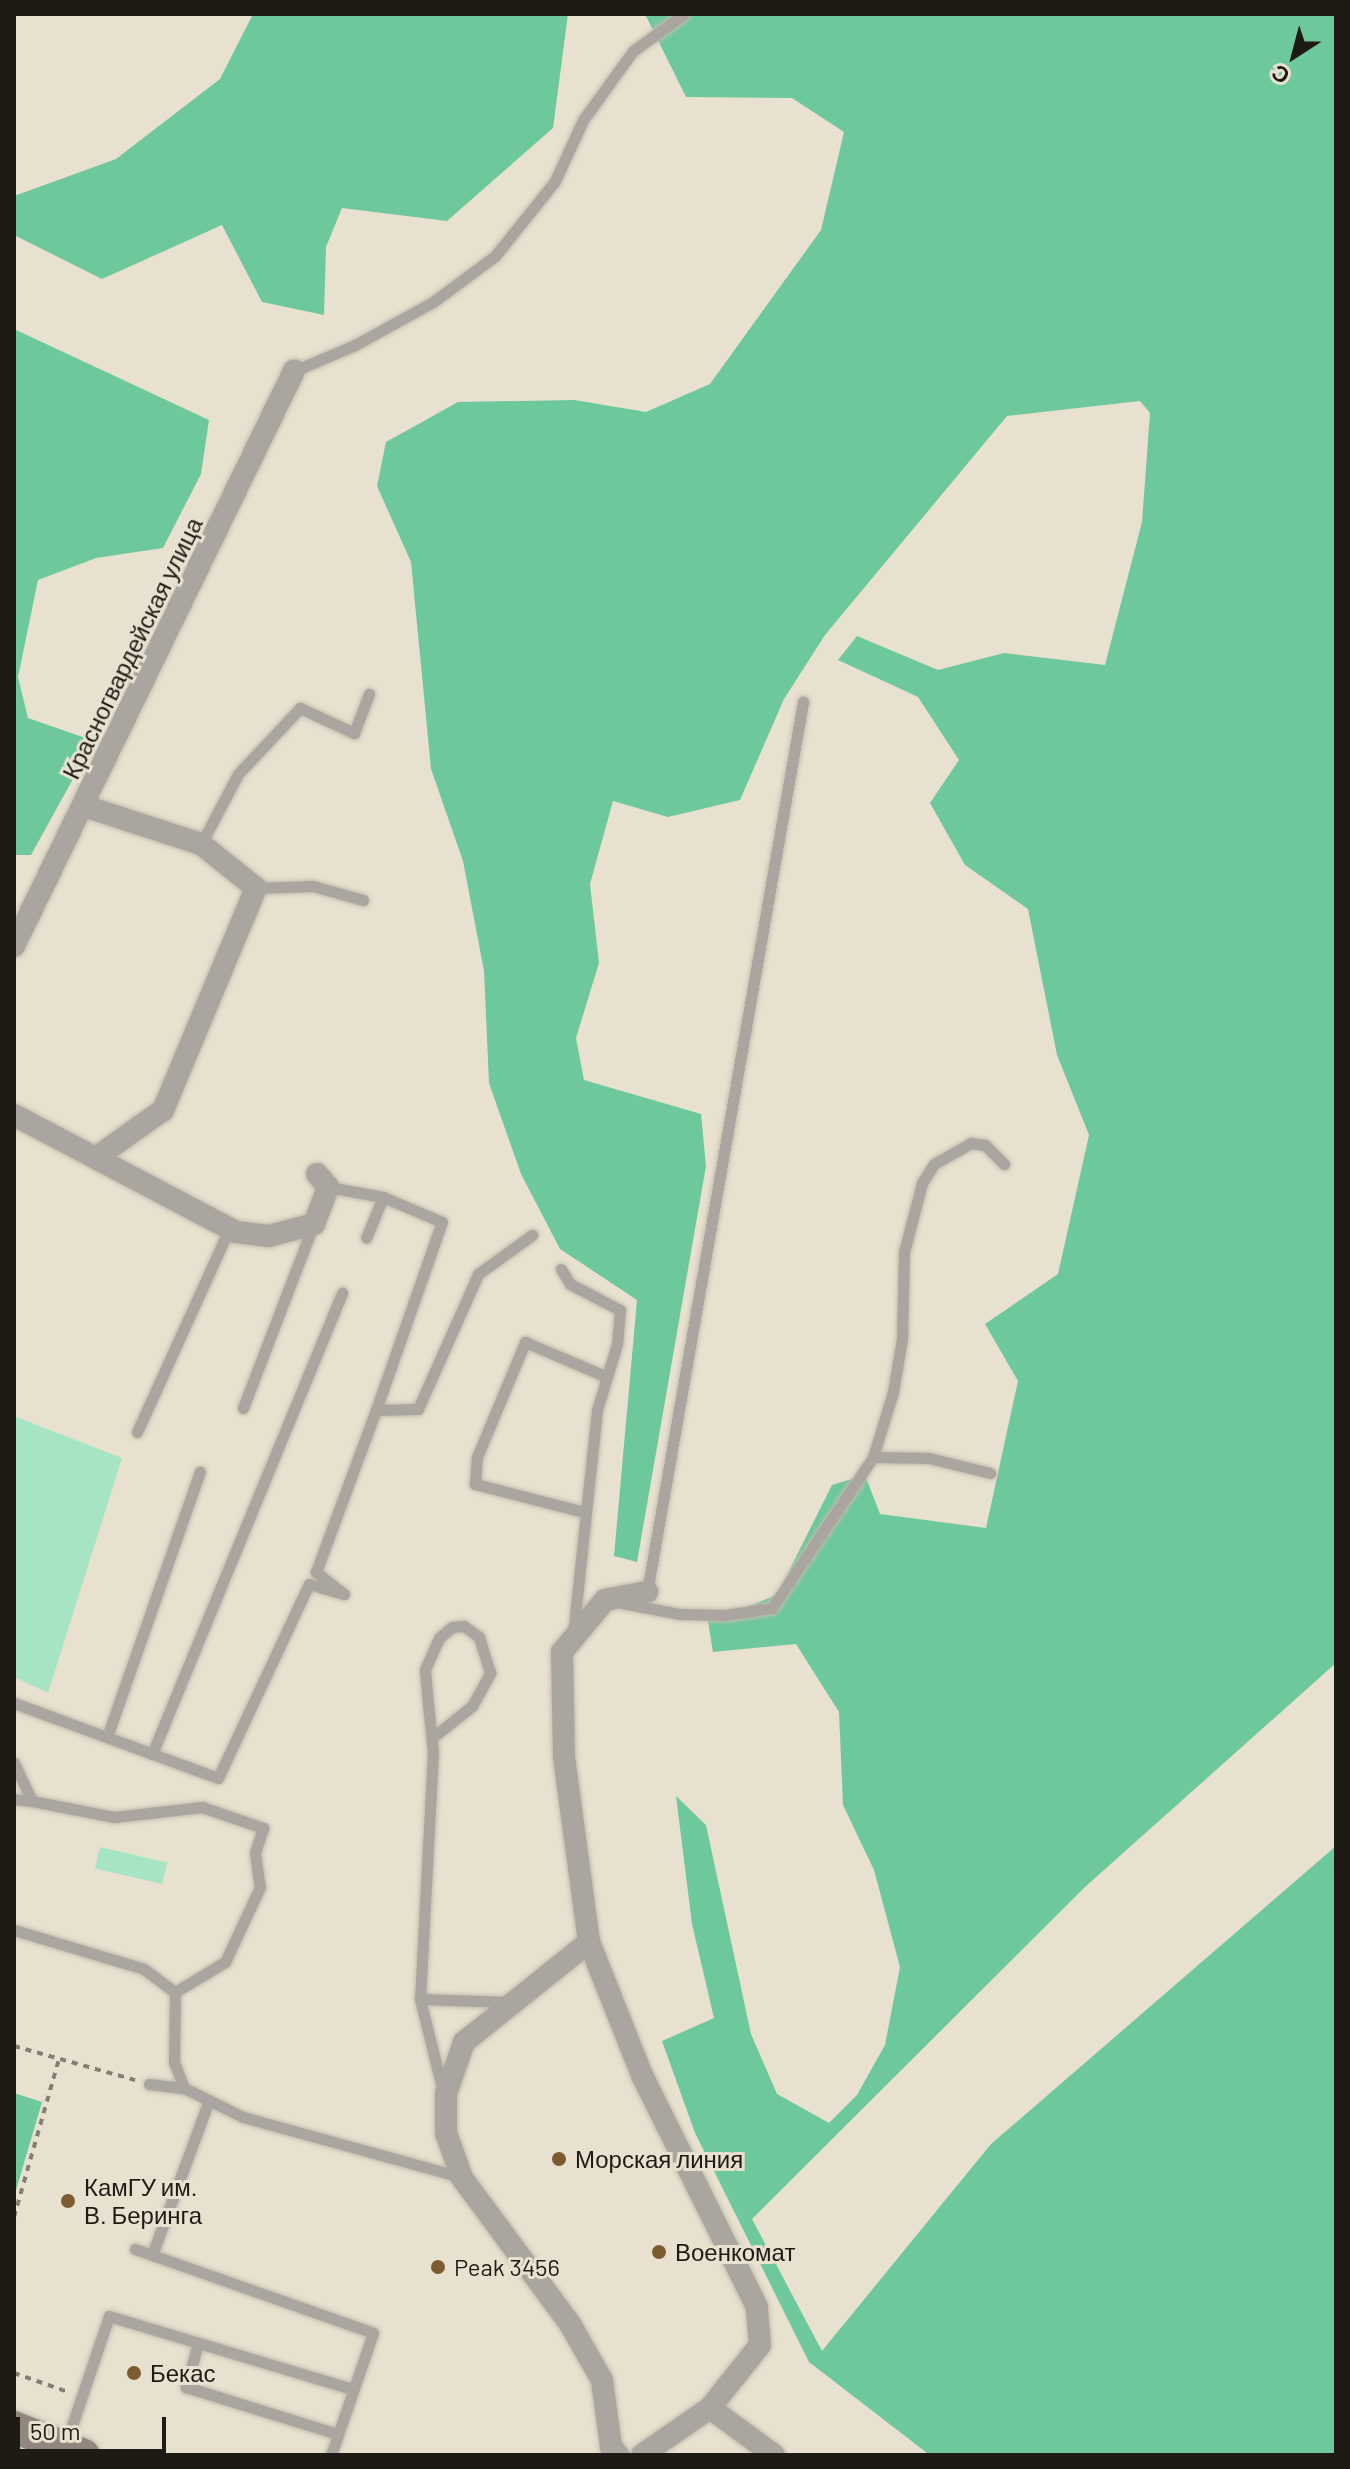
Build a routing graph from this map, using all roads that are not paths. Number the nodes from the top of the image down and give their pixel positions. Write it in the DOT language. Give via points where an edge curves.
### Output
graph roads {
  1 [pos="684,14"];
  2 [pos="294,371"];
  3 [pos="369,694"];
  4 [pos="803,702"];
  5 [pos="84,806"];
  6 [pos="201,844"];
  7 [pos="256,888"];
  8 [pos="363,900"];
  9 [pos="14,946"];
  10 [pos="14,1115"];
  11 [pos="97,1157"];
  12 [pos="1004,1164"];
  13 [pos="323,1180"];
  14 [pos="383,1197"];
  15 [pos="314,1224"];
  16 [pos="229,1229"];
  17 [pos="532,1235"];
  18 [pos="366,1238"];
  19 [pos="561,1269"];
  20 [pos="342,1293"];
  21 [pos="607,1377"];
  22 [pos="243,1408"];
  23 [pos="376,1410"];
  24 [pos="137,1432"];
  25 [pos="873,1457"];
  26 [pos="200,1472"];
  27 [pos="990,1473"];
  28 [pos="584,1512"];
  29 [pos="647,1592"];
  30 [pos="605,1600"];
  31 [pos="573,1637"];
  32 [pos="14,1703"];
  33 [pos="107,1737"];
  34 [pos="432,1738"];
  35 [pos="152,1754"];
  36 [pos="14,1763"];
  37 [pos="14,1799"];
  38 [pos="32,1801"];
  39 [pos="14,1930"];
  40 [pos="589,1942"];
  41 [pos="175,1992"];
  42 [pos="420,1999"];
  43 [pos="510,2002"];
  44 [pos="149,2084"];
  45 [pos="184,2088"];
  46 [pos="446,2102"];
  47 [pos="208,2103"];
  48 [pos="462,2178"];
  49 [pos="135,2249"];
  50 [pos="152,2255"];
  51 [pos="198,2343"];
  52 [pos="353,2389"];
  53 [pos="710,2408"];
  54 [pos="14,2427"];
  55 [pos="338,2434"];
  56 [pos="74,2451"];
  57 [pos="331,2455"];
  58 [pos="618,2455"];
  59 [pos="642,2455"];
  60 [pos="774,2455"];
  1 -- 2 [label="lane" via="633,51 583,120 555,181 495,256 433,302"];
  2 -- 5 [label="street, Красногвардейская улица"];
  3 -- 6 [label="lane" via="354,733 300,708 238,774"];
  4 -- 29 [label="lane"];
  5 -- 6 [label="street"];
  5 -- 9 [label="street, Красногвардейская улица"];
  6 -- 7 [label="street"];
  7 -- 8 [label="lane" via="313,886"];
  7 -- 11 [label="street" via="163,1110"];
  10 -- 11 [label="street"];
  11 -- 16 [label="street"];
  12 -- 25 [label="lane" via="985,1145 971,1143 934,1164 922,1183 904,1252 902,1339 893,1392"];
  13 -- 14 [label="lane"];
  13 -- 15 [label="street"];
  14 -- 18 [label="lane"];
  14 -- 23 [label="lane" via="442,1222"];
  15 -- 16 [label="street" via="269,1236"];
  15 -- 22 [label="lane"];
  16 -- 24 [label="lane"];
  17 -- 23 [label="lane" via="478,1274 418,1409"];
  19 -- 21 [label="lane" via="570,1284 620,1310"];
  20 -- 35 [label="lane"];
  21 -- 28 [label="lane" via="597,1410"];
  21 -- 28 [label="lane" via="525,1342 477,1457 475,1484"];
  23 -- 35 [label="lane" via="316,1572 344,1594 309,1584 218,1778"];
  25 -- 27 [label="lane" via="929,1458"];
  25 -- 30 [label="lane" via="772,1608 679,1614"];
  26 -- 33 [label="lane"];
  28 -- 31 [label="lane"];
  29 -- 30 [label="street"];
  30 -- 31 [label="street"];
  31 -- 40 [label="street" via="562,1652 563,1741"];
  32 -- 33 [label="lane"];
  33 -- 35 [label="lane"];
  34 -- 34 [label="lane" via="472,1706 490,1673 484,1645 464,1626 452,1627 439,1638 425,1670"];
  34 -- 42 [label="lane"];
  36 -- 38 [label="lane"];
  37 -- 38 [label="lane"];
  38 -- 41 [label="lane" via="114,1817 202,1807 263,1828 255,1853 260,1887 225,1962"];
  39 -- 41 [label="lane" via="144,1969"];
  40 -- 43 [label="street"];
  40 -- 53 [label="street" via="642,2075 757,2307 760,2345"];
  41 -- 45 [label="lane" via="174,2062"];
  42 -- 43 [label="lane"];
  42 -- 46 [label="lane"];
  43 -- 46 [label="street" via="464,2042"];
  44 -- 45 [label="lane"];
  45 -- 47 [label="lane"];
  46 -- 48 [label="street" via="446,2133"];
  47 -- 48 [label="lane"];
  47 -- 50 [label="lane"];
  48 -- 58 [label="street" via="570,2324 602,2380 611,2447"];
  49 -- 50 [label="lane"];
  50 -- 52 [label="lane" via="373,2333"];
  51 -- 52 [label="lane"];
  51 -- 55 [label="lane" via="186,2387"];
  51 -- 56 [label="lane" via="109,2316 81,2397"];
  52 -- 55 [label="lane"];
  53 -- 59 [label="street"];
  53 -- 60 [label="street"];
  54 -- 56 [label="main road"];
  55 -- 57 [label="lane"];
}
